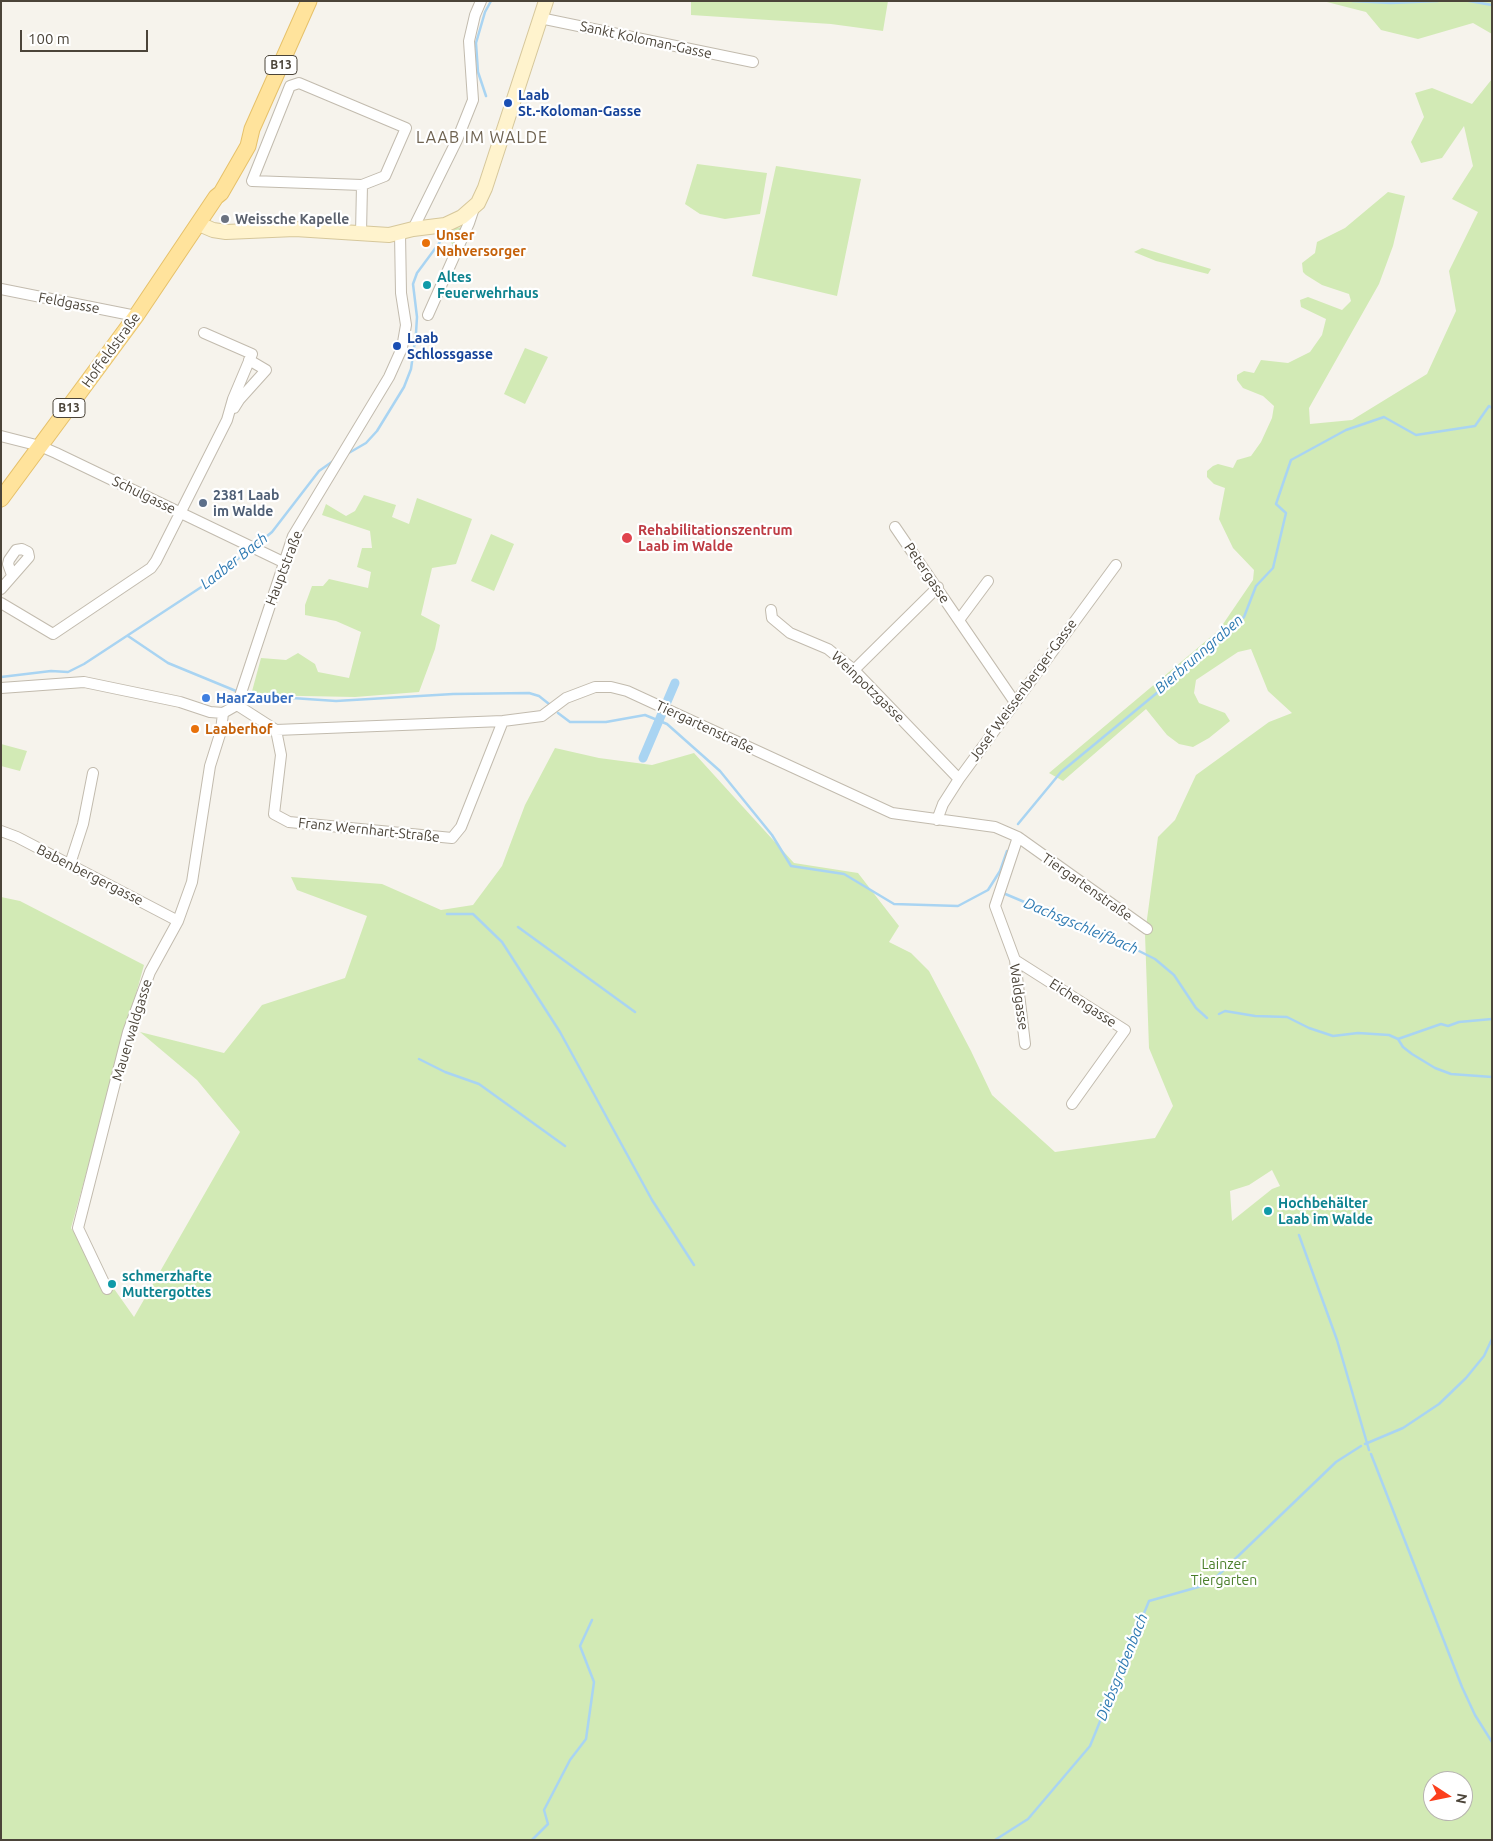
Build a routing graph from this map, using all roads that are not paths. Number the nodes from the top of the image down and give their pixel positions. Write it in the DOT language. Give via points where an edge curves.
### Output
graph roads {
  1 [pos="309,1"];
  2 [pos="481,1"];
  3 [pos="546,1"];
  4 [pos="540,18"];
  5 [pos="753,62"];
  6 [pos="362,185"];
  7 [pos="474,208"];
  8 [pos="199,224"];
  9 [pos="406,231"];
  10 [pos="361,233"];
  11 [pos="1,289"];
  12 [pos="428,315"];
  13 [pos="136,316"];
  14 [pos="204,333"];
  15 [pos="249,360"];
  16 [pos="227,420"];
  17 [pos="1,436"];
  18 [pos="40,446"];
  19 [pos="1,499"];
  20 [pos="179,512"];
  21 [pos="895,527"];
  22 [pos="283,562"];
  23 [pos="1116,565"];
  24 [pos="12,575"];
  25 [pos="988,581"];
  26 [pos="938,588"];
  27 [pos="1,589"];
  28 [pos="1,603"];
  29 [pos="771,610"];
  30 [pos="959,620"];
  31 [pos="854,670"];
  32 [pos="1,688"];
  33 [pos="1014,701"];
  34 [pos="237,705"];
  35 [pos="223,713"];
  36 [pos="503,721"];
  37 [pos="276,730"];
  38 [pos="93,773"];
  39 [pos="959,779"];
  40 [pos="938,820"];
  41 [pos="1,831"];
  42 [pos="1018,837"];
  43 [pos="70,864"];
  44 [pos="178,921"];
  45 [pos="1147,929"];
  46 [pos="1015,960"];
  47 [pos="1025,1044"];
  48 [pos="1072,1104"];
  49 [pos="107,1289"];
  1 -- 8 [label="main road, Hoffeldstraße / B13" via="252,129 241,142 215,189 216,197"];
  2 -- 9 [label="street" via="469,41 473,100 457,140"];
  3 -- 4 [label="street"];
  4 -- 5 [label="street, Sankt Koloman-Gasse"];
  4 -- 7 [label="street" via="485,188"];
  6 -- 6 [label="street" via="252,182 290,86 299,84 406,128 385,176"];
  6 -- 10 [label="street"];
  7 -- 9 [label="street" via="454,221"];
  7 -- 12 [label="street"];
  8 -- 10 [label="street" via="226,232 295,230"];
  8 -- 13 [label="main road, Hoffeldstraße / B13"];
  9 -- 10 [label="street" via="389,235"];
  9 -- 22 [label="street, Hauptstraße" via="400,268 406,336 389,377 293,536"];
  11 -- 13 [label="street, Feldgasse"];
  13 -- 18 [label="main road, Hoffeldstraße / B13"];
  14 -- 15 [label="street" via="252,354"];
  15 -- 16 [label="street" via="232,399"];
  15 -- 16 [label="street" via="266,370 239,400"];
  16 -- 20 [label="street"];
  17 -- 18 [label="street, Schulgasse"];
  18 -- 19 [label="main road, Hoffeldstraße / B13"];
  18 -- 20 [label="street, Schulgasse"];
  20 -- 22 [label="street, Schulgasse"];
  20 -- 28 [label="street" via="150,568 57,633 47,633"];
  21 -- 26 [label="street, Petergasse"];
  22 -- 34 [label="street, Hauptstraße"];
  23 -- 33 [label="street, Josef Weissenberger-Gasse"];
  24 -- 27 [label="street"];
  25 -- 30 [label="street, Petergasse"];
  26 -- 30 [label="street, Petergasse"];
  26 -- 31 [label="street"];
  29 -- 31 [label="street, Weinpotzgasse" via="772,618 790,633 828,648"];
  30 -- 33 [label="street, Petergasse"];
  31 -- 39 [label="street, Weinpotzgasse"];
  32 -- 35 [label="street" via="84,682"];
  33 -- 39 [label="street, Josef Weissenberger-Gasse"];
  34 -- 35 [label="street"];
  34 -- 37 [label="street"];
  35 -- 44 [label="street, Mauerwaldgasse" via="210,766 192,882"];
  36 -- 37 [label="street, Tiergartenstraße"];
  36 -- 37 [label="street, Franz Wernhart-Straße" via="461,827 452,838 288,822 274,814 281,755"];
  36 -- 40 [label="street, Tiergartenstraße" via="542,716 566,698 595,687 611,687 627,691 892,813"];
  38 -- 43 [label="street" via="83,824"];
  39 -- 40 [label="street, Josef Weissenberger-Gasse" via="943,804"];
  40 -- 42 [label="street, Tiergartenstraße" via="995,827"];
  41 -- 43 [label="street, Babenbergergasse"];
  42 -- 45 [label="street, Tiergartenstraße"];
  42 -- 46 [label="street, Waldgasse" via="995,906"];
  43 -- 44 [label="street, Babenbergergasse"];
  44 -- 49 [label="street, Mauerwaldgasse" via="150,972 128,1032 78,1228"];
  46 -- 47 [label="street, Waldgasse"];
  46 -- 48 [label="street, Eichengasse" via="1125,1030"];
}
